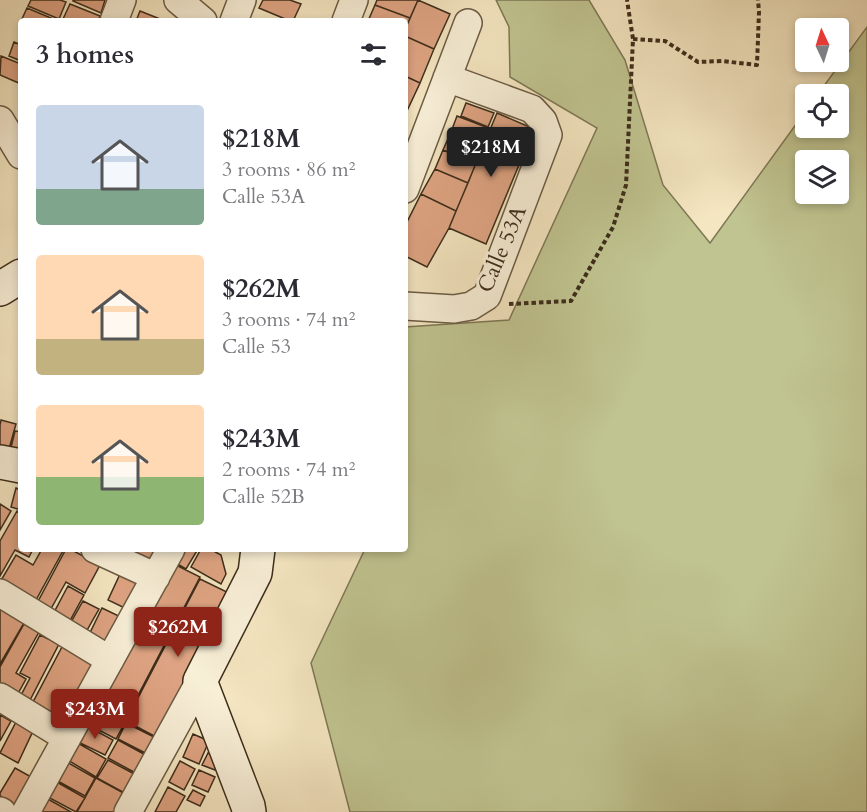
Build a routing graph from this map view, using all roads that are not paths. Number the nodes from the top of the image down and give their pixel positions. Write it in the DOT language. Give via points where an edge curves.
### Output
graph roads {
  1 [pos="122,0"];
  2 [pos="178,0"];
  3 [pos="242,0"];
  4 [pos="354,0"];
  5 [pos="115,18"];
  6 [pos="199,18"];
  7 [pos="235,18"];
  8 [pos="347,18"];
  9 [pos="468,23"];
  10 [pos="447,78"];
  11 [pos="0,120"];
  12 [pos="18,150"];
  13 [pos="408,181"];
  14 [pos="18,278"];
  15 [pos="0,289"];
  16 [pos="408,306"];
  17 [pos="0,462"];
  18 [pos="18,465"];
  19 [pos="102,552"];
  20 [pos="169,552"];
  21 [pos="258,552"];
  22 [pos="156,577"];
  23 [pos="0,593"];
  24 [pos="110,660"];
  25 [pos="200,681"];
  26 [pos="0,697"];
  27 [pos="67,738"];
  28 [pos="247,810"];
  29 [pos="26,812"];
  30 [pos="128,812"];
  1 -- 5 [label="street"];
  2 -- 6 [label="street"];
  3 -- 7 [label="street"];
  4 -- 8 [label="street"];
  9 -- 10 [label="street"];
  10 -- 13 [label="street"];
  10 -- 16 [label="street, Calle 53A" via="532,109 543,121 548,135 487,296 471,306 454,309"];
  11 -- 12 [label="street"];
  14 -- 15 [label="street"];
  17 -- 18 [label="street"];
  19 -- 22 [label="street"];
  20 -- 22 [label="street"];
  21 -- 25 [label="street" via="255,573"];
  22 -- 24 [label="street"];
  23 -- 24 [label="street"];
  24 -- 27 [label="street"];
  25 -- 28 [label="street"];
  25 -- 30 [label="street"];
  26 -- 27 [label="street"];
  27 -- 29 [label="street"];
}
